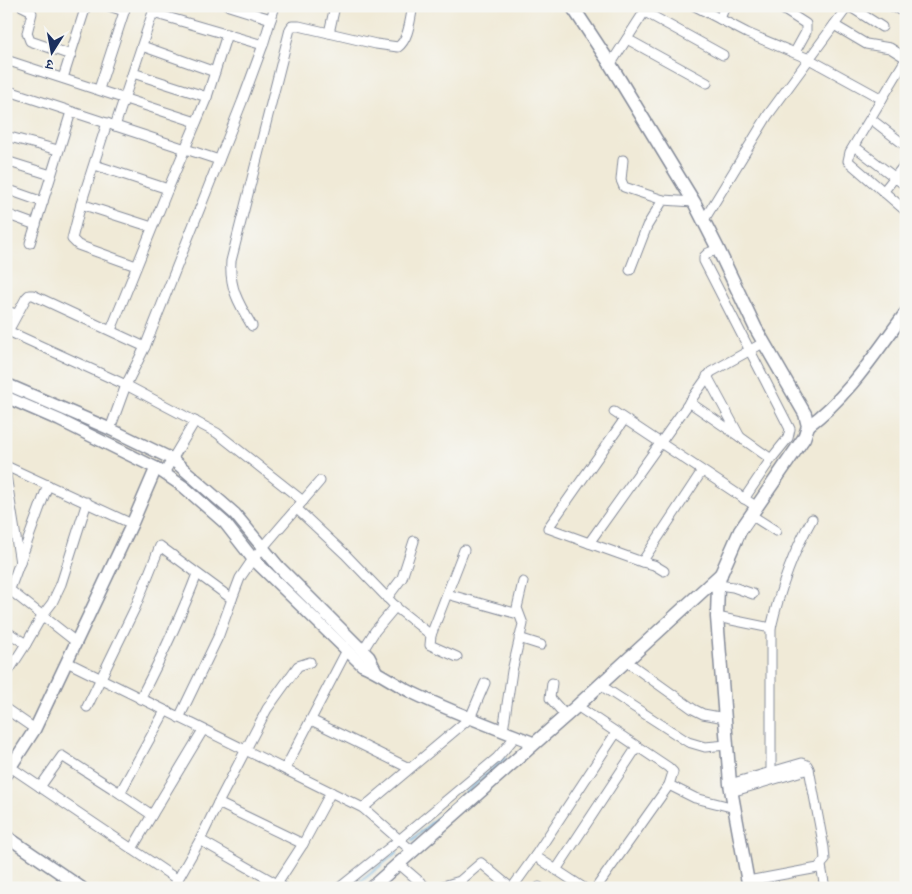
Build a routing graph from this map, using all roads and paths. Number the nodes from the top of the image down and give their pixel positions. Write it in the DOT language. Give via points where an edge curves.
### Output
graph roads {
  1 [pos="22,6"];
  2 [pos="86,6"];
  3 [pos="109,6"];
  4 [pos="229,6"];
  5 [pos="275,6"];
  6 [pos="335,6"];
  7 [pos="413,6"];
  8 [pos="572,6"];
  9 [pos="695,6"];
  10 [pos="725,6"];
  11 [pos="778,6"];
  12 [pos="848,6"];
  13 [pos="892,6"];
  14 [pos="125,9"];
  15 [pos="154,9"];
  16 [pos="646,9"];
  17 [pos="906,13"];
  18 [pos="271,19"];
  19 [pos="720,19"];
  20 [pos="834,25"];
  21 [pos="882,27"];
  22 [pos="329,33"];
  23 [pos="227,34"];
  24 [pos="627,39"];
  25 [pos="263,45"];
  26 [pos="142,46"];
  27 [pos="795,52"];
  28 [pos="71,55"];
  29 [pos="723,55"];
  30 [pos="906,58"];
  31 [pos="809,59"];
  32 [pos="6,60"];
  33 [pos="610,65"];
  34 [pos="215,72"];
  35 [pos="133,73"];
  36 [pos="63,78"];
  37 [pos="707,83"];
  38 [pos="99,89"];
  39 [pos="6,90"];
  40 [pos="207,97"];
  41 [pos="124,98"];
  42 [pos="882,99"];
  43 [pos="71,112"];
  44 [pos="871,119"];
  45 [pos="196,122"];
  46 [pos="111,125"];
  47 [pos="6,136"];
  48 [pos="854,146"];
  49 [pos="906,146"];
  50 [pos="185,148"];
  51 [pos="58,150"];
  52 [pos="219,160"];
  53 [pos="623,160"];
  54 [pos="6,161"];
  55 [pos="906,163"];
  56 [pos="95,165"];
  57 [pos="51,175"];
  58 [pos="894,177"];
  59 [pos="906,186"];
  60 [pos="6,189"];
  61 [pos="168,189"];
  62 [pos="883,192"];
  63 [pos="663,200"];
  64 [pos="43,202"];
  65 [pos="694,202"];
  66 [pos="81,204"];
  67 [pos="906,211"];
  68 [pos="6,214"];
  69 [pos="704,220"];
  70 [pos="36,225"];
  71 [pos="152,227"];
  72 [pos="30,242"];
  73 [pos="718,249"];
  74 [pos="136,266"];
  75 [pos="630,270"];
  76 [pos="6,311"];
  77 [pos="906,312"];
  78 [pos="17,314"];
  79 [pos="252,326"];
  80 [pos="111,330"];
  81 [pos="7,333"];
  82 [pos="763,343"];
  83 [pos="144,347"];
  84 [pos="751,350"];
  85 [pos="707,376"];
  86 [pos="6,384"];
  87 [pos="126,385"];
  88 [pos="6,397"];
  89 [pos="689,402"];
  90 [pos="614,412"];
  91 [pos="624,420"];
  92 [pos="195,421"];
  93 [pos="808,426"];
  94 [pos="110,429"];
  95 [pos="740,437"];
  96 [pos="661,444"];
  97 [pos="172,459"];
  98 [pos="771,459"];
  99 [pos="6,466"];
  100 [pos="160,471"];
  101 [pos="702,471"];
  102 [pos="6,474"];
  103 [pos="320,481"];
  104 [pos="48,485"];
  105 [pos="744,499"];
  106 [pos="87,502"];
  107 [pos="300,505"];
  108 [pos="754,511"];
  109 [pos="812,519"];
  110 [pos="132,524"];
  111 [pos="776,531"];
  112 [pos="414,541"];
  113 [pos="589,543"];
  114 [pos="262,548"];
  115 [pos="464,550"];
  116 [pos="253,559"];
  117 [pos="642,562"];
  118 [pos="20,563"];
  119 [pos="664,571"];
  120 [pos="197,574"];
  121 [pos="720,579"];
  122 [pos="523,582"];
  123 [pos="8,588"];
  124 [pos="447,594"];
  125 [pos="752,594"];
  126 [pos="387,598"];
  127 [pos="232,599"];
  128 [pos="396,606"];
  129 [pos="518,614"];
  130 [pos="42,616"];
  131 [pos="716,617"];
  132 [pos="771,628"];
  133 [pos="6,631"];
  134 [pos="431,635"];
  135 [pos="520,638"];
  136 [pos="76,642"];
  137 [pos="26,644"];
  138 [pos="541,645"];
  139 [pos="363,650"];
  140 [pos="346,652"];
  141 [pos="457,658"];
  142 [pos="626,661"];
  143 [pos="67,662"];
  144 [pos="310,662"];
  145 [pos="376,671"];
  146 [pos="6,675"];
  147 [pos="100,679"];
  148 [pos="485,683"];
  149 [pos="552,683"];
  150 [pos="600,685"];
  151 [pos="140,699"];
  152 [pos="577,706"];
  153 [pos="87,707"];
  154 [pos="6,709"];
  155 [pos="165,711"];
  156 [pos="566,716"];
  157 [pos="179,718"];
  158 [pos="470,718"];
  159 [pos="725,718"];
  160 [pos="311,720"];
  161 [pos="35,728"];
  162 [pos="203,730"];
  163 [pos="503,731"];
  164 [pos="616,733"];
  165 [pos="516,736"];
  166 [pos="534,743"];
  167 [pos="727,745"];
  168 [pos="637,747"];
  169 [pos="505,748"];
  170 [pos="246,751"];
  171 [pos="519,756"];
  172 [pos="7,768"];
  173 [pos="409,768"];
  174 [pos="285,769"];
  175 [pos="809,769"];
  176 [pos="771,771"];
  177 [pos="669,785"];
  178 [pos="40,787"];
  179 [pos="731,788"];
  180 [pos="331,792"];
  181 [pos="120,793"];
  182 [pos="218,804"];
  183 [pos="363,808"];
  184 [pos="735,808"];
  185 [pos="152,815"];
  186 [pos="6,836"];
  187 [pos="200,840"];
  188 [pos="399,840"];
  189 [pos="303,844"];
  190 [pos="132,849"];
  191 [pos="412,851"];
  192 [pos="535,856"];
  193 [pos="398,863"];
  194 [pos="821,866"];
  195 [pos="556,870"];
  196 [pos="175,884"];
  197 [pos="748,884"];
  198 [pos="280,886"];
  199 [pos="82,888"];
  200 [pos="339,888"];
  201 [pos="371,888"];
  202 [pos="427,888"];
  203 [pos="436,888"];
  204 [pos="512,888"];
  205 [pos="584,888"];
  206 [pos="596,888"];
  207 [pos="825,888"];
  1 -- 28 [label="street" via="32,13 27,33 30,41"];
  2 -- 28 [label="street"];
  3 -- 14 [label="street"];
  4 -- 18 [label="street"];
  5 -- 18 [label="street"];
  6 -- 22 [label="street"];
  7 -- 22 [label="street" via="405,38 398,47"];
  8 -- 33 [label="main road"];
  9 -- 19 [label="street"];
  10 -- 19 [label="street"];
  11 -- 27 [label="street" via="806,24 806,32"];
  12 -- 20 [label="street"];
  12 -- 21 [label="street"];
  13 -- 17 [label="street"];
  14 -- 38 [label="street"];
  15 -- 23 [label="street"];
  15 -- 26 [label="street"];
  16 -- 24 [label="street"];
  16 -- 29 [label="street"];
  18 -- 25 [label="street"];
  19 -- 27 [label="street"];
  20 -- 30 [label="street" via="866,44 890,48"];
  20 -- 31 [label="street"];
  22 -- 79 [label="street" via="299,26 290,29 231,261 234,291"];
  23 -- 25 [label="street"];
  23 -- 34 [label="street"];
  24 -- 33 [label="street"];
  24 -- 37 [label="street"];
  25 -- 52 [label="street"];
  26 -- 34 [label="street"];
  26 -- 35 [label="street"];
  27 -- 31 [label="street"];
  28 -- 36 [label="street"];
  30 -- 42 [label="street"];
  31 -- 42 [label="street"];
  31 -- 69 [label="street" via="768,115"];
  32 -- 36 [label="street"];
  33 -- 65 [label="main road"];
  34 -- 40 [label="street"];
  35 -- 40 [label="street"];
  35 -- 41 [label="street"];
  36 -- 38 [label="street"];
  38 -- 41 [label="street"];
  39 -- 43 [label="street"];
  40 -- 45 [label="street"];
  41 -- 45 [label="street"];
  41 -- 46 [label="street"];
  42 -- 44 [label="street"];
  43 -- 46 [label="street"];
  43 -- 51 [label="street"];
  44 -- 48 [label="street"];
  44 -- 49 [label="street"];
  45 -- 50 [label="street"];
  46 -- 50 [label="street"];
  46 -- 56 [label="street"];
  47 -- 51 [label="street"];
  48 -- 58 [label="street"];
  48 -- 62 [label="street" via="848,161"];
  50 -- 52 [label="street"];
  50 -- 61 [label="street"];
  51 -- 57 [label="street"];
  52 -- 83 [label="street"];
  53 -- 63 [label="street" via="621,180 624,187"];
  54 -- 57 [label="street"];
  55 -- 58 [label="street"];
  56 -- 61 [label="street"];
  56 -- 66 [label="street"];
  57 -- 64 [label="street"];
  58 -- 59 [label="street"];
  58 -- 62 [label="street"];
  60 -- 64 [label="street"];
  61 -- 71 [label="street"];
  62 -- 67 [label="street"];
  63 -- 65 [label="street"];
  63 -- 75 [label="street" via="647,226"];
  64 -- 70 [label="street"];
  65 -- 69 [label="main road"];
  66 -- 71 [label="street"];
  66 -- 74 [label="street" via="72,236 74,242"];
  68 -- 70 [label="street"];
  69 -- 73 [label="main road"];
  70 -- 72 [label="street"];
  71 -- 74 [label="street"];
  73 -- 82 [label="main road"];
  73 -- 84 [label="street" via="704,257 704,261"];
  74 -- 80 [label="street"];
  76 -- 78 [label="street"];
  77 -- 93 [label="street" via="850,387"];
  78 -- 80 [label="street" via="26,298 33,295"];
  78 -- 81 [label="street"];
  80 -- 83 [label="street"];
  81 -- 87 [label="street"];
  82 -- 84 [label="street"];
  82 -- 93 [label="main road" via="805,414"];
  83 -- 87 [label="street"];
  84 -- 85 [label="street"];
  84 -- 98 [label="street" via="790,429 788,438"];
  85 -- 89 [label="street"];
  85 -- 95 [label="street"];
  86 -- 94 [label="street"];
  87 -- 92 [label="street"];
  87 -- 94 [label="street"];
  88 -- 100 [label="street"];
  89 -- 95 [label="street"];
  89 -- 96 [label="street"];
  90 -- 91 [label="street"];
  91 -- 96 [label="street"];
  91 -- 113 [label="street" via="548,528"];
  92 -- 97 [label="street"];
  92 -- 107 [label="street" via="217,433"];
  93 -- 108 [label="main road" via="804,438"];
  94 -- 97 [label="street"];
  95 -- 98 [label="street"];
  96 -- 101 [label="street"];
  96 -- 113 [label="street"];
  97 -- 100 [label="street"];
  97 -- 114 [label="street" via="235,514"];
  98 -- 105 [label="street"];
  99 -- 104 [label="street"];
  100 -- 110 [label="street"];
  100 -- 116 [label="street" via="225,522"];
  101 -- 105 [label="street"];
  101 -- 117 [label="street"];
  102 -- 118 [label="street"];
  103 -- 107 [label="street"];
  104 -- 106 [label="street"];
  104 -- 118 [label="street"];
  105 -- 108 [label="street"];
  106 -- 110 [label="street"];
  106 -- 130 [label="street" via="61,584"];
  107 -- 114 [label="street"];
  107 -- 126 [label="street"];
  108 -- 111 [label="street"];
  108 -- 121 [label="main road" via="734,543"];
  109 -- 132 [label="street" via="790,564"];
  110 -- 136 [label="street"];
  112 -- 126 [label="street" via="402,578"];
  113 -- 117 [label="street"];
  114 -- 116 [label="street"];
  114 -- 139 [label="street"];
  115 -- 124 [label="street"];
  116 -- 127 [label="street" via="240,578"];
  116 -- 140 [label="street"];
  117 -- 119 [label="street"];
  118 -- 123 [label="street"];
  120 -- 127 [label="street"];
  120 -- 147 [label="street" via="160,546 135,608"];
  120 -- 151 [label="street" via="172,637"];
  121 -- 125 [label="street"];
  121 -- 131 [label="main road"];
  121 -- 142 [label="main road"];
  122 -- 129 [label="street"];
  123 -- 130 [label="street"];
  124 -- 129 [label="street"];
  124 -- 134 [label="street"];
  126 -- 128 [label="street"];
  127 -- 157 [label="street" via="219,635"];
  128 -- 134 [label="street"];
  128 -- 139 [label="street"];
  129 -- 135 [label="street" via="523,620"];
  130 -- 136 [label="street"];
  130 -- 137 [label="street"];
  131 -- 132 [label="street"];
  131 -- 159 [label="main road"];
  132 -- 176 [label="street"];
  133 -- 137 [label="street"];
  134 -- 141 [label="street" via="430,645"];
  135 -- 138 [label="street"];
  135 -- 163 [label="street"];
  136 -- 143 [label="street"];
  137 -- 146 [label="street"];
  139 -- 145 [label="street"];
  140 -- 145 [label="street"];
  140 -- 160 [label="street"];
  142 -- 150 [label="main road"];
  142 -- 159 [label="street" via="693,710"];
  143 -- 147 [label="street"];
  143 -- 161 [label="street"];
  144 -- 170 [label="street" via="298,666 280,690"];
  145 -- 158 [label="street" via="413,693"];
  147 -- 151 [label="street"];
  147 -- 153 [label="street"];
  148 -- 158 [label="street"];
  149 -- 156 [label="street" via="550,698"];
  150 -- 152 [label="main road"];
  150 -- 167 [label="street" via="688,742 705,747"];
  151 -- 155 [label="street"];
  152 -- 156 [label="main road"];
  152 -- 164 [label="street"];
  154 -- 161 [label="street"];
  155 -- 157 [label="street"];
  155 -- 181 [label="street"];
  156 -- 166 [label="main road"];
  157 -- 162 [label="street"];
  158 -- 163 [label="street"];
  158 -- 173 [label="street"];
  159 -- 167 [label="main road"];
  160 -- 173 [label="street"];
  160 -- 174 [label="street"];
  161 -- 172 [label="street"];
  162 -- 170 [label="street"];
  162 -- 185 [label="street"];
  163 -- 165 [label="street"];
  164 -- 168 [label="street"];
  164 -- 192 [label="street"];
  165 -- 166 [label="street"];
  165 -- 169 [label="street"];
  166 -- 171 [label="main road"];
  167 -- 179 [label="main road"];
  168 -- 177 [label="street" via="671,770 673,777"];
  168 -- 195 [label="street"];
  169 -- 171 [label="street"];
  169 -- 188 [label="street"];
  170 -- 174 [label="street"];
  170 -- 182 [label="street"];
  171 -- 191 [label="main road"];
  172 -- 178 [label="street"];
  173 -- 183 [label="street"];
  174 -- 180 [label="street"];
  175 -- 176 [label="street" via="802,763"];
  175 -- 179 [label="street"];
  175 -- 194 [label="street" via="826,857"];
  176 -- 179 [label="street"];
  177 -- 184 [label="street" via="696,798"];
  177 -- 206 [label="street"];
  178 -- 181 [label="street" via="62,756"];
  178 -- 190 [label="street"];
  179 -- 184 [label="main road"];
  180 -- 183 [label="street"];
  180 -- 189 [label="street"];
  181 -- 185 [label="street"];
  182 -- 187 [label="street"];
  182 -- 189 [label="street"];
  183 -- 188 [label="street"];
  184 -- 197 [label="main road"];
  185 -- 190 [label="street"];
  186 -- 199 [label="street"];
  187 -- 196 [label="street"];
  187 -- 198 [label="street"];
  188 -- 191 [label="street"];
  188 -- 200 [label="street"];
  189 -- 198 [label="street"];
  190 -- 196 [label="street"];
  191 -- 193 [label="main road"];
  192 -- 195 [label="street"];
  192 -- 204 [label="street"];
  193 -- 201 [label="main road"];
  193 -- 202 [label="street"];
  194 -- 197 [label="street"];
  194 -- 207 [label="street"];
  195 -- 205 [label="street"];
  203 -- 204 [label="street" via="460,881 481,863"];
}
